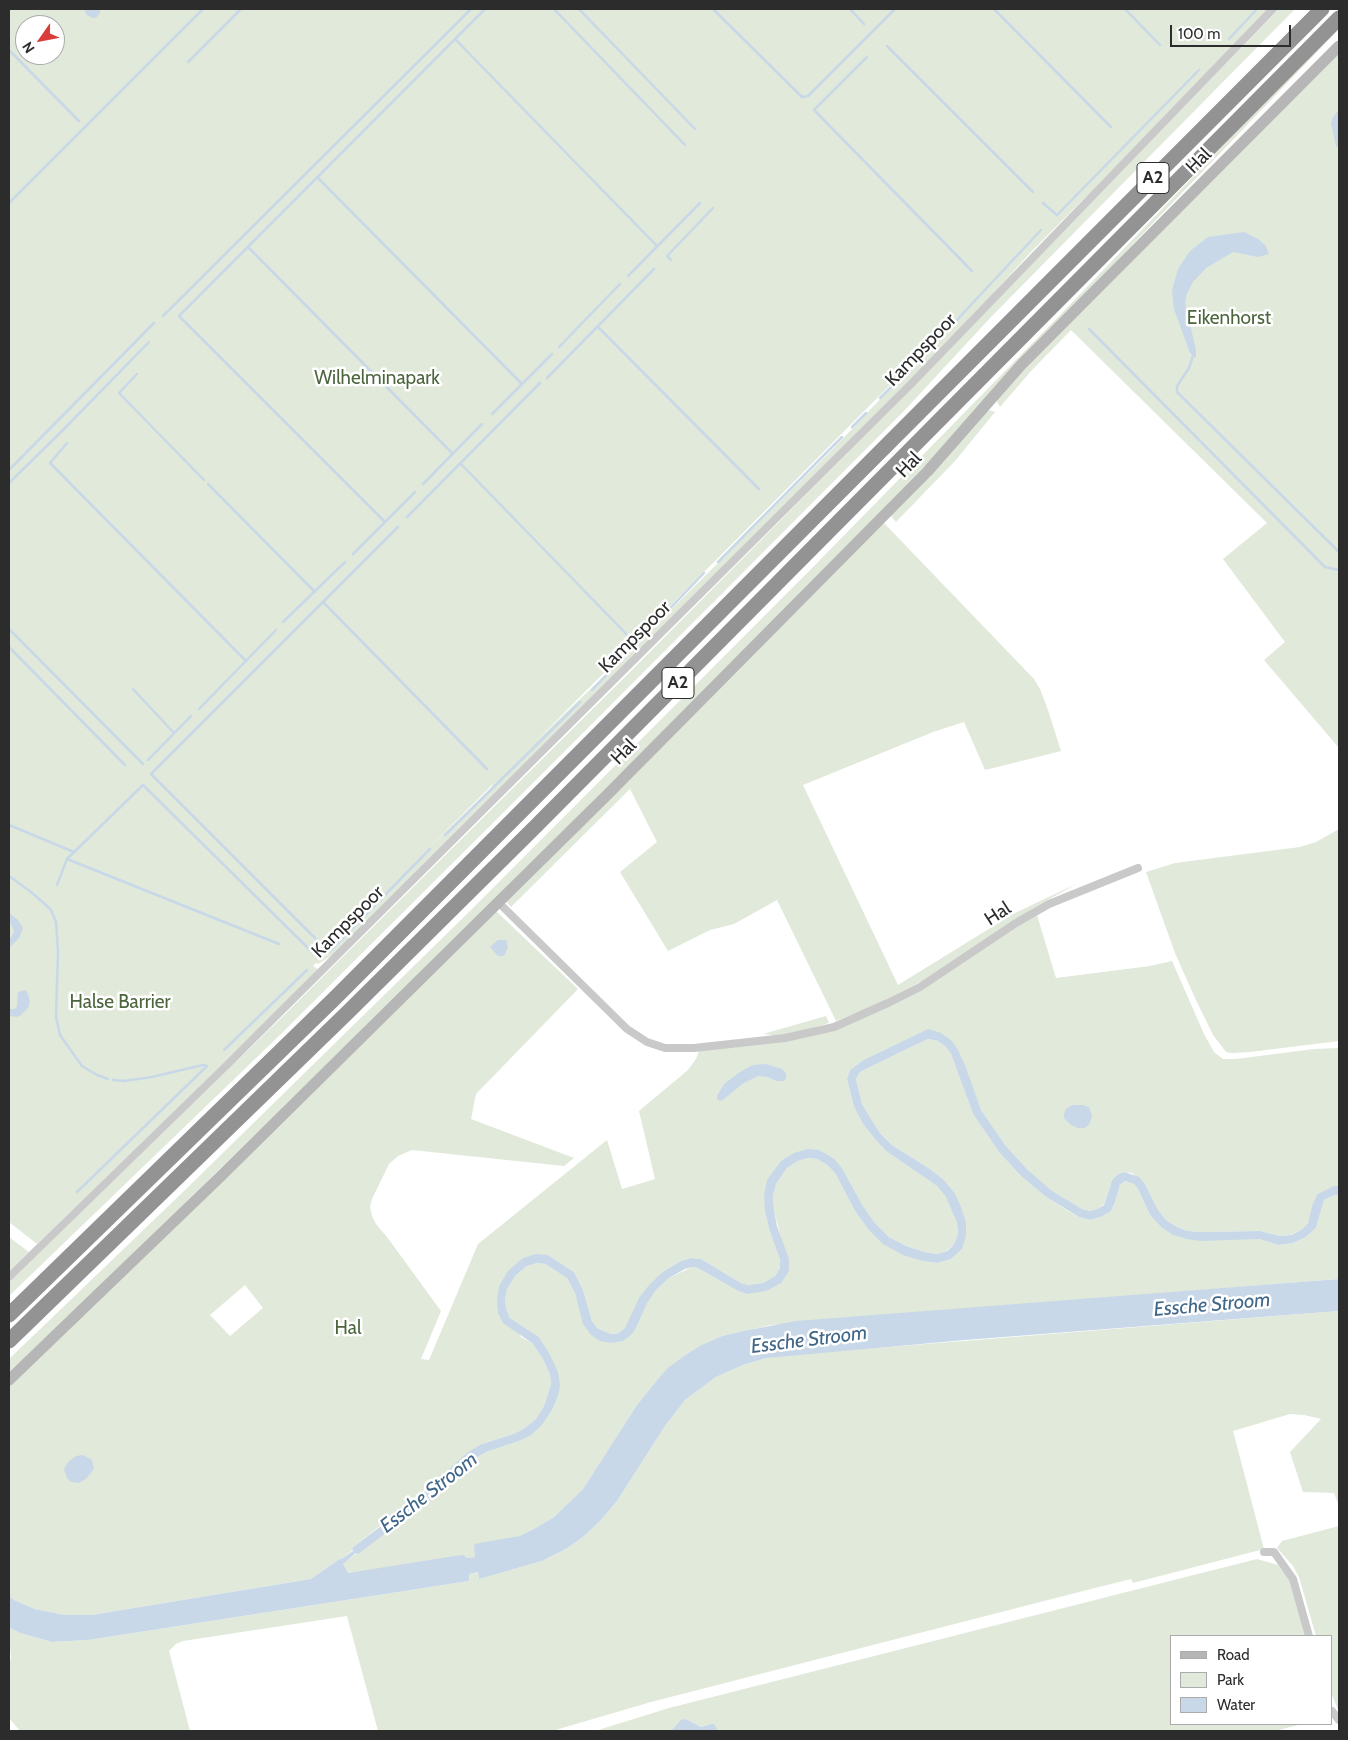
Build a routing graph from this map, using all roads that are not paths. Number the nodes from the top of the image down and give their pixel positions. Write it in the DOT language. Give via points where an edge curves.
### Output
graph roads {
  1 [pos="1273,9"];
  2 [pos="1310,9"];
  3 [pos="1322,9"];
  4 [pos="1339,18"];
  5 [pos="1339,46"];
  6 [pos="1263,68"];
  7 [pos="1138,868"];
  8 [pos="499,903"];
  9 [pos="9,1277"];
  10 [pos="9,1315"];
  11 [pos="9,1341"];
  12 [pos="9,1380"];
  13 [pos="1264,1552"];
  14 [pos="1309,1635"];
  1 -- 9 [label="street, Kampspoor" via="911,384 236,1056"];
  2 -- 6 [label="highway, A2"];
  3 -- 6 [label="highway, A2"];
  4 -- 11 [label="highway, A2" via="534,828"];
  5 -- 8 [label="street, Hal" via="1021,365 927,472"];
  6 -- 10 [label="highway, A2" via="336,998"];
  7 -- 8 [label="street, Hal" via="1044,907 920,987 841,1024 785,1038 694,1048 665,1048 647,1042 627,1029"];
  8 -- 12 [label="street, Hal"];
  13 -- 14 [label="street" via="1274,1552 1293,1579"];
}
